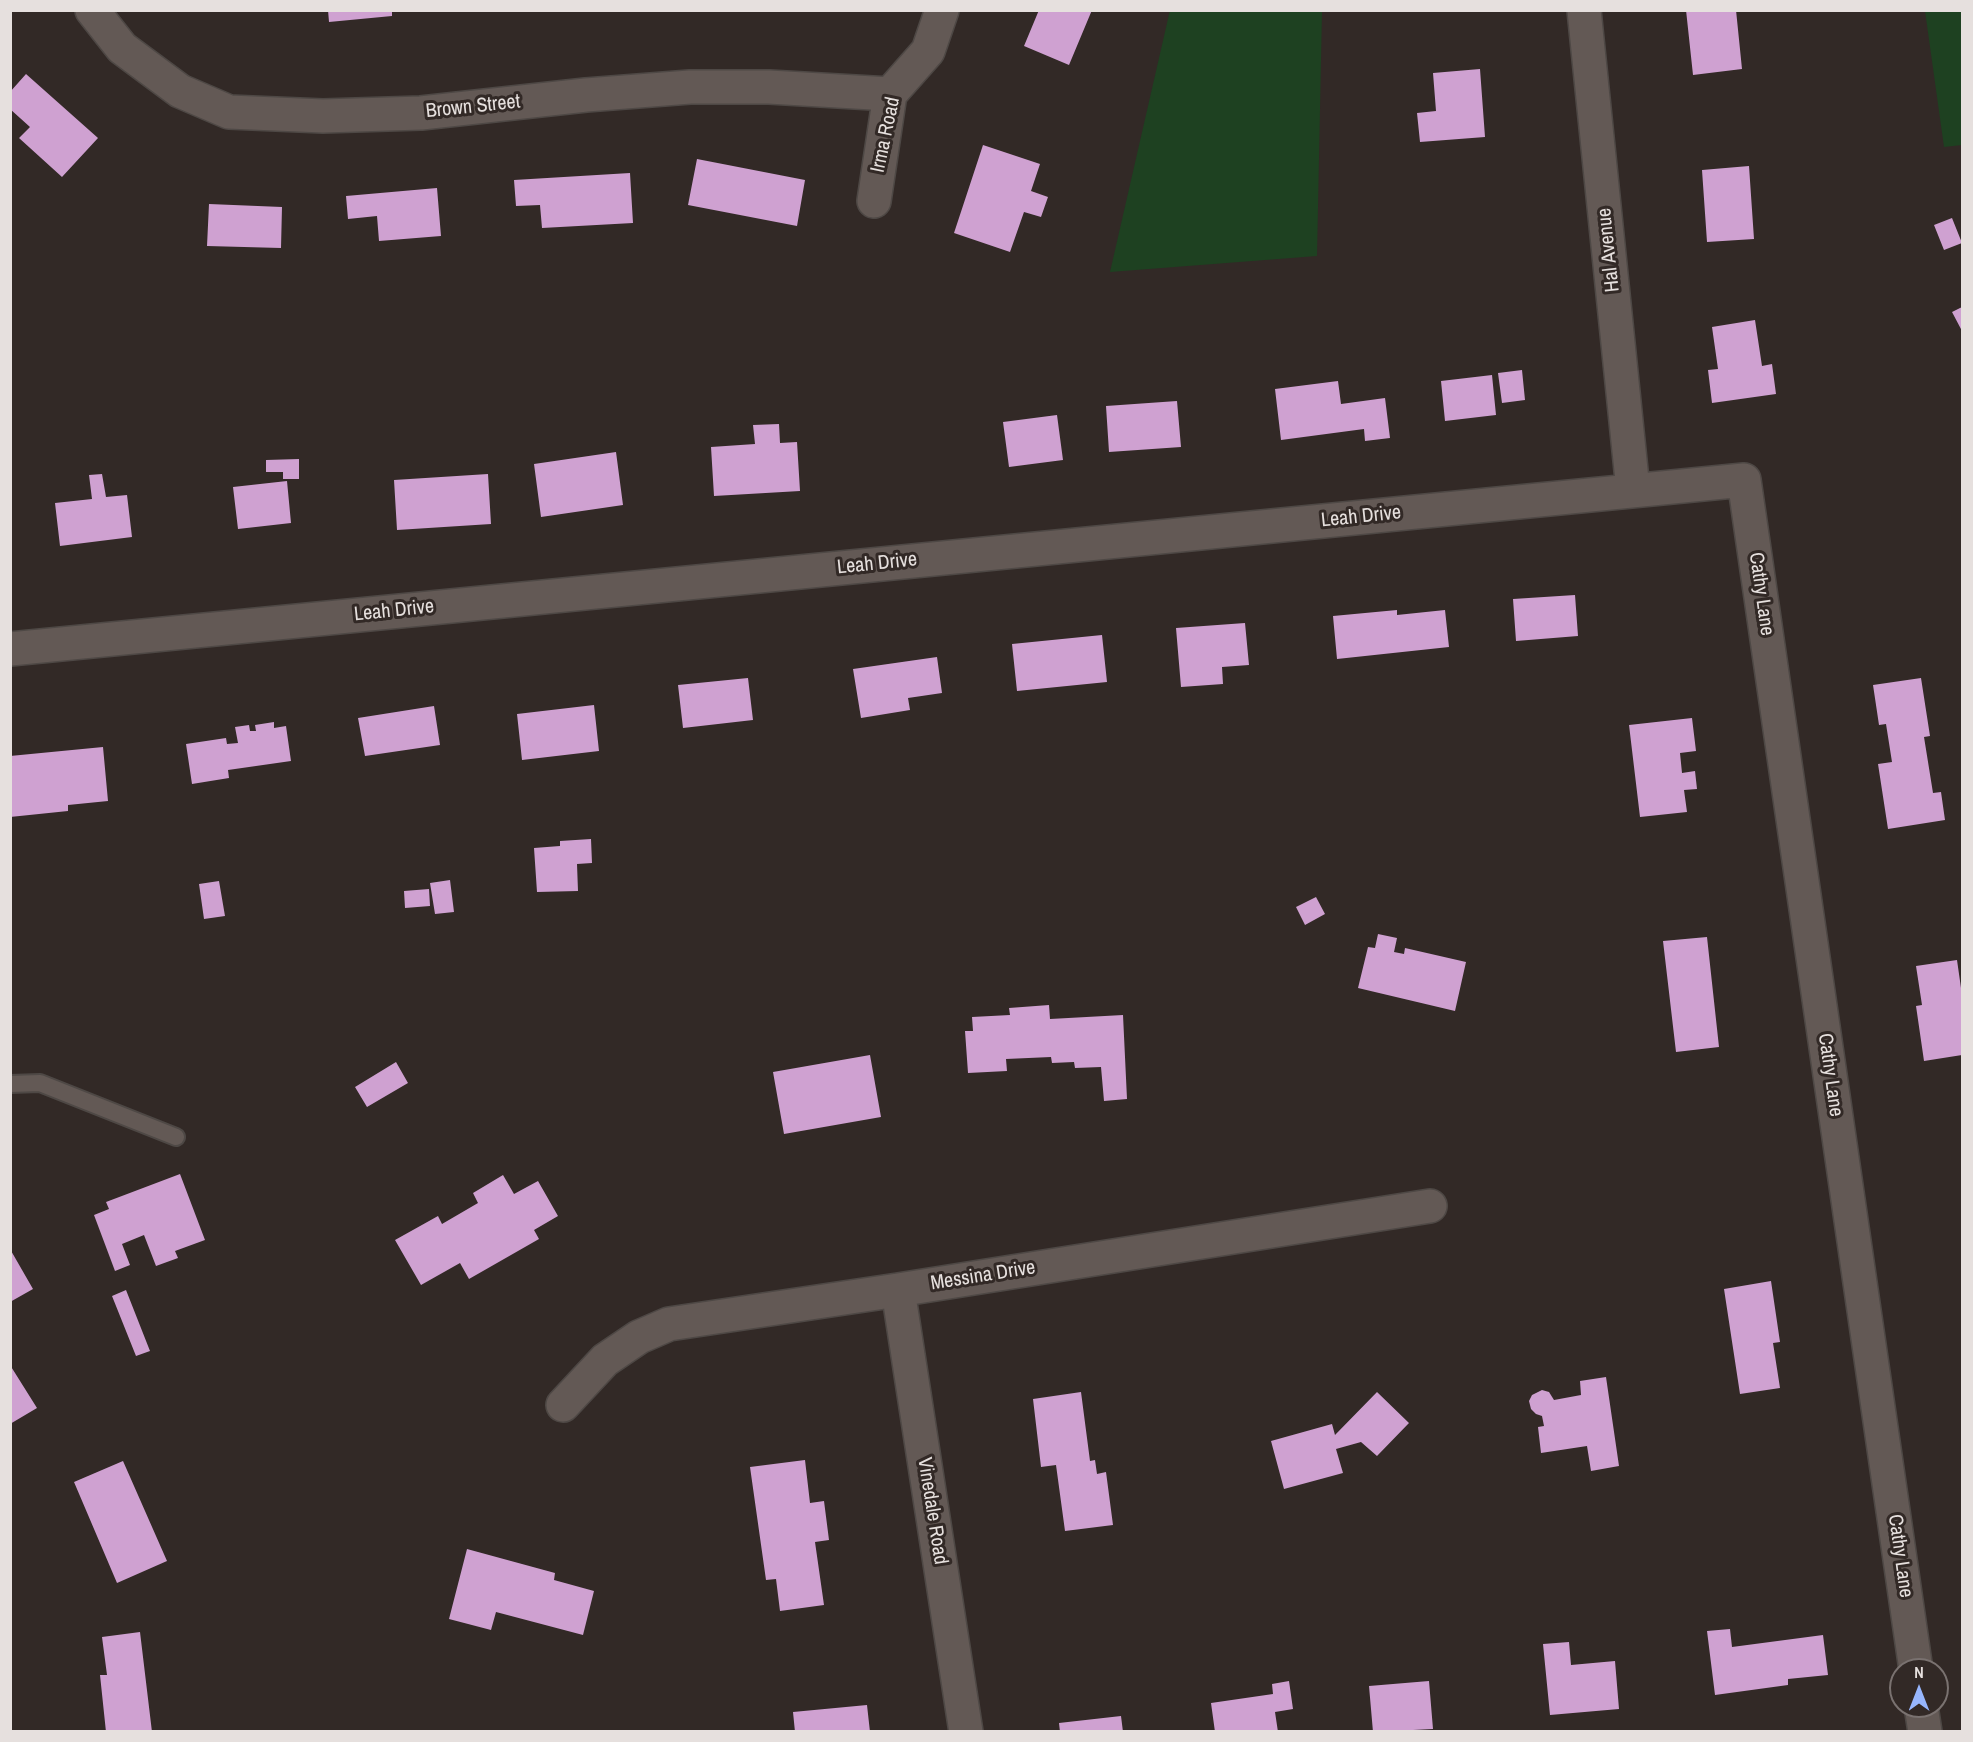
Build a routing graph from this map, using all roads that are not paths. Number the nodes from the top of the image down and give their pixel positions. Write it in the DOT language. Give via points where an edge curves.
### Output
graph roads {
  1 [pos="92,10"];
  2 [pos="942,10"];
  3 [pos="1584,10"];
  4 [pos="890,94"];
  5 [pos="874,201"];
  6 [pos="1744,480"];
  7 [pos="1633,490"];
  8 [pos="10,649"];
  9 [pos="10,1084"];
  10 [pos="176,1137"];
  11 [pos="1430,1206"];
  12 [pos="898,1290"];
  13 [pos="563,1405"];
  14 [pos="1914,1658"];
  15 [pos="966,1731"];
  1 -- 4 [label="street, Brown Street" via="123,48 180,91 229,112 323,116 421,113 690,87"];
  2 -- 4 [label="street, Irma Road" via="928,51"];
  3 -- 7 [label="street, Hal Avenue"];
  4 -- 5 [label="street, Irma Road"];
  6 -- 7 [label="street, Leah Drive"];
  6 -- 14 [label="street, Cathy Lane"];
  7 -- 8 [label="street, Leah Drive"];
  9 -- 10 [label="lane" via="40,1083"];
  11 -- 12 [label="street, Messina Drive"];
  12 -- 13 [label="street, Messina Drive" via="669,1324 639,1337 605,1360"];
  12 -- 15 [label="street, Vinedale Road"];
}
